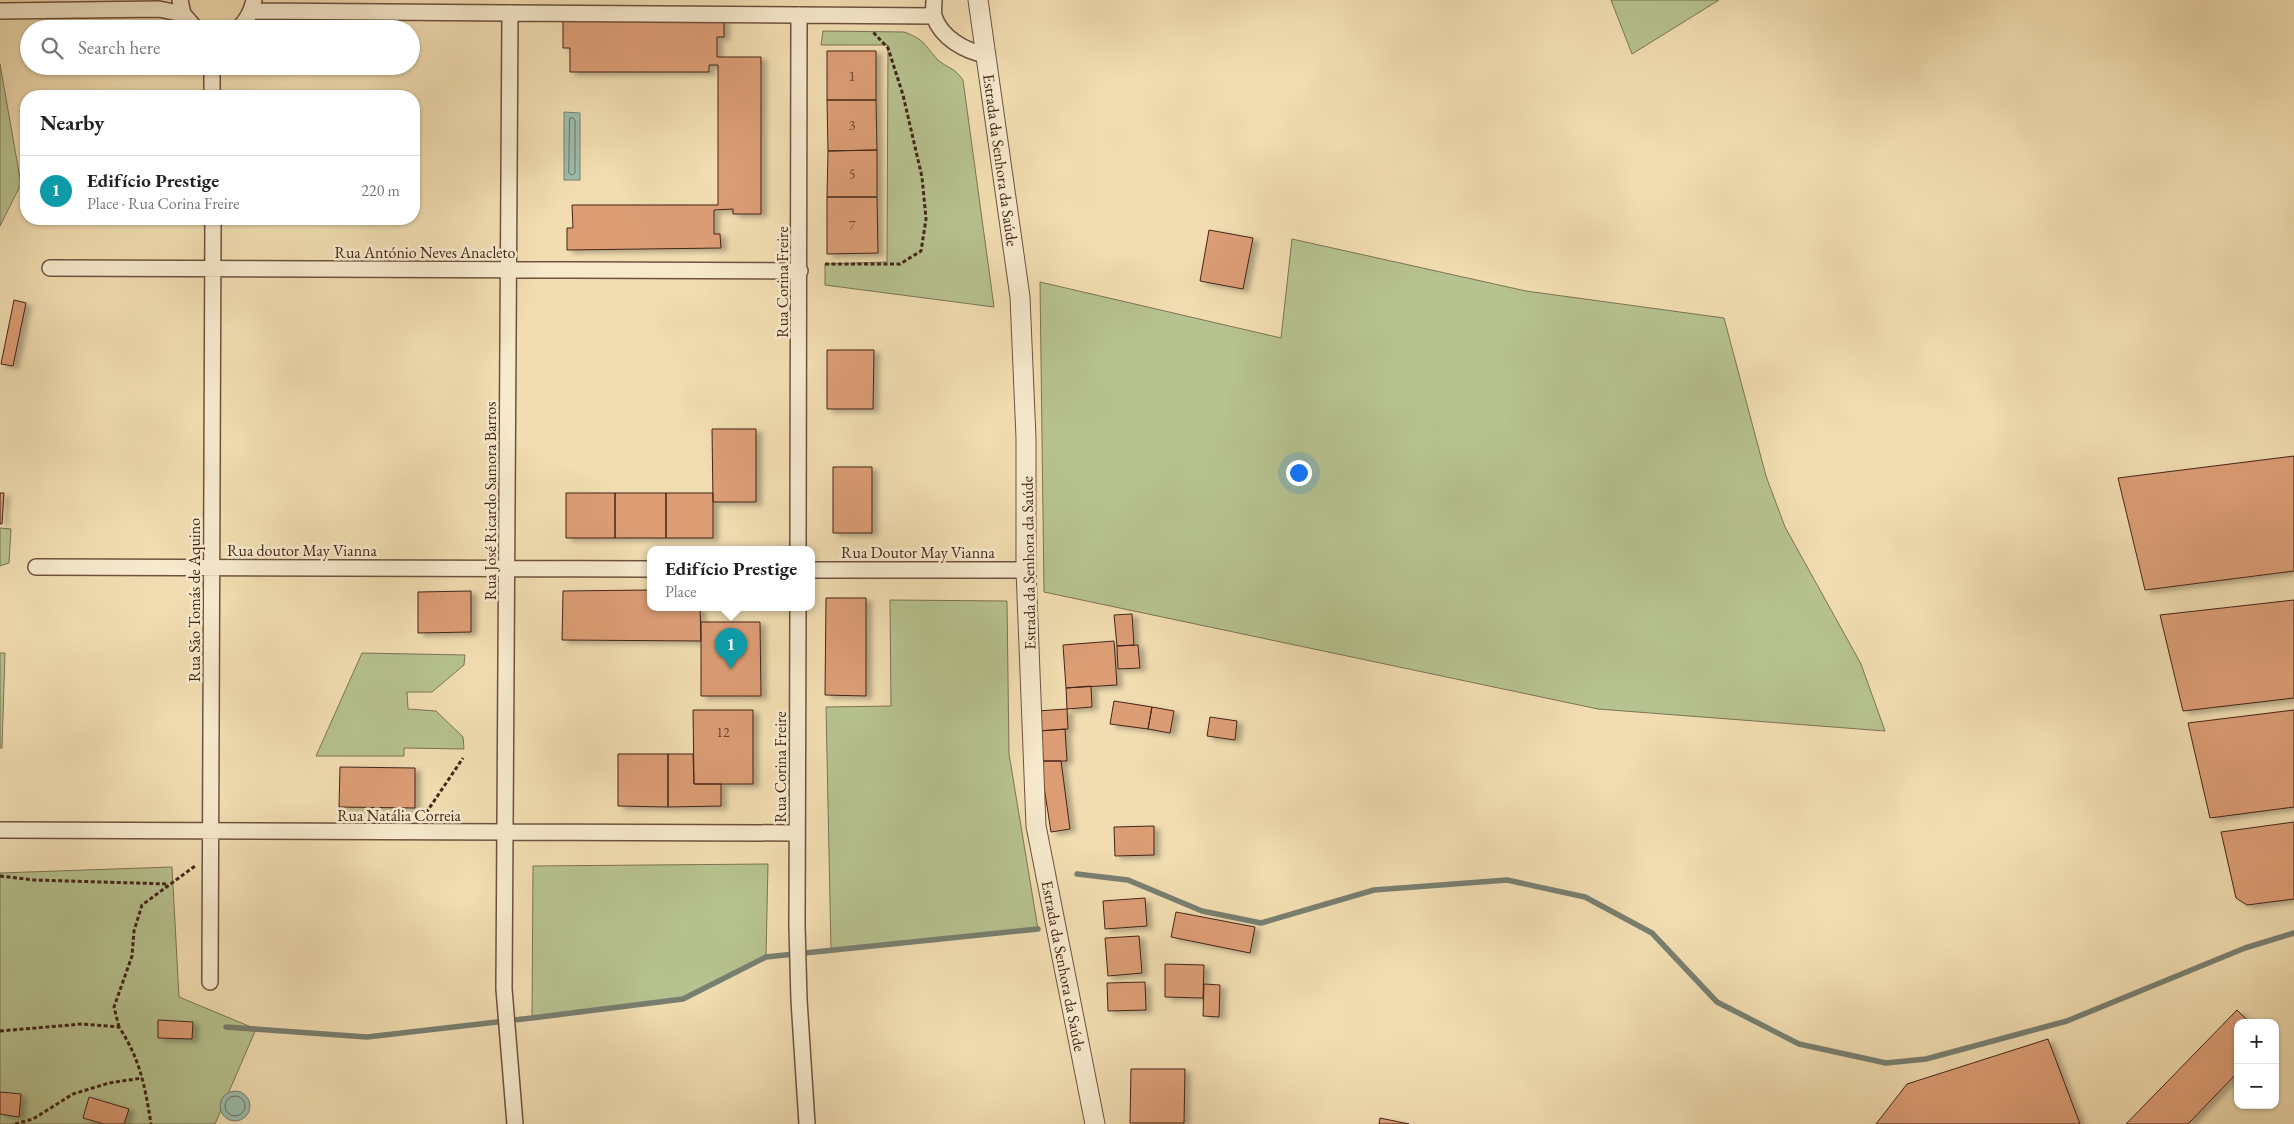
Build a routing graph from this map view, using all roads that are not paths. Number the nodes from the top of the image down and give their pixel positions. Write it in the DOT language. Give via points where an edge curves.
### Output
graph roads {
  1 [pos="934,0"];
  2 [pos="978,0"];
  3 [pos="253,6"];
  4 [pos="181,7"];
  5 [pos="0,11"];
  6 [pos="510,13"];
  7 [pos="800,15"];
  8 [pos="934,16"];
  9 [pos="190,20"];
  10 [pos="246,20"];
  11 [pos="986,55"];
  12 [pos="212,75"];
  13 [pos="212,90"];
  14 [pos="213,225"];
  15 [pos="50,268"];
  16 [pos="213,269"];
  17 [pos="509,270"];
  18 [pos="800,271"];
  19 [pos="798,546"];
  20 [pos="36,567"];
  21 [pos="212,568"];
  22 [pos="508,568"];
  23 [pos="647,569"];
  24 [pos="815,570"];
  25 [pos="1026,570"];
  26 [pos="798,611"];
  27 [pos="0,830"];
  28 [pos="211,832"];
  29 [pos="504,832"];
  30 [pos="797,833"];
  31 [pos="210,982"];
  32 [pos="515,1124"];
  33 [pos="808,1124"];
  34 [pos="1095,1124"];
  1 -- 8 [label="street"];
  2 -- 11 [label="street, Estrada da Senhora da Saúde"];
  3 -- 6 [label="street"];
  3 -- 10 [label="street"];
  4 -- 5 [label="street"];
  4 -- 9 [label="street"];
  6 -- 7 [label="street"];
  6 -- 17 [label="street, Rua José Ricardo Samora Barros"];
  7 -- 8 [label="street"];
  7 -- 18 [label="street, Rua Corina Freire"];
  8 -- 11 [label="street" via="955,44"];
  11 -- 25 [label="street, Estrada da Senhora da Saúde" via="1020,297 1026,438"];
  12 -- 13 [label="street"];
  14 -- 16 [label="street, Rua São Tomás de Aquino"];
  15 -- 16 [label="street, Rua António Neves Anacleto"];
  16 -- 17 [label="street, Rua António Neves Anacleto"];
  16 -- 21 [label="street, Rua São Tomás de Aquino"];
  17 -- 18 [label="street, Rua António Neves Anacleto"];
  17 -- 22 [label="street, Rua José Ricardo Samora Barros"];
  18 -- 19 [label="street, Rua Corina Freire"];
  20 -- 21 [label="street, Rua doutor May Vianna"];
  21 -- 22 [label="street, Rua doutor May Vianna"];
  21 -- 28 [label="street, Rua São Tomás de Aquino"];
  22 -- 23 [label="street"];
  22 -- 29 [label="street, Rua José Ricardo Samora Barros"];
  24 -- 25 [label="street, Rua Doutor May Vianna"];
  25 -- 34 [label="street, Estrada da Senhora da Saúde" via="1036,826"];
  26 -- 30 [label="street, Rua Corina Freire"];
  27 -- 28 [label="street, Rua Natália Correia"];
  28 -- 29 [label="street, Rua Natália Correia"];
  28 -- 31 [label="street, Rua São Tomás de Aquino"];
  29 -- 30 [label="street, Rua Natália Correia"];
  29 -- 32 [label="street, Rua José Ricardo Samora Barros" via="504,1004"];
  30 -- 33 [label="street, Rua Corina Freire" via="798,966"];
}
